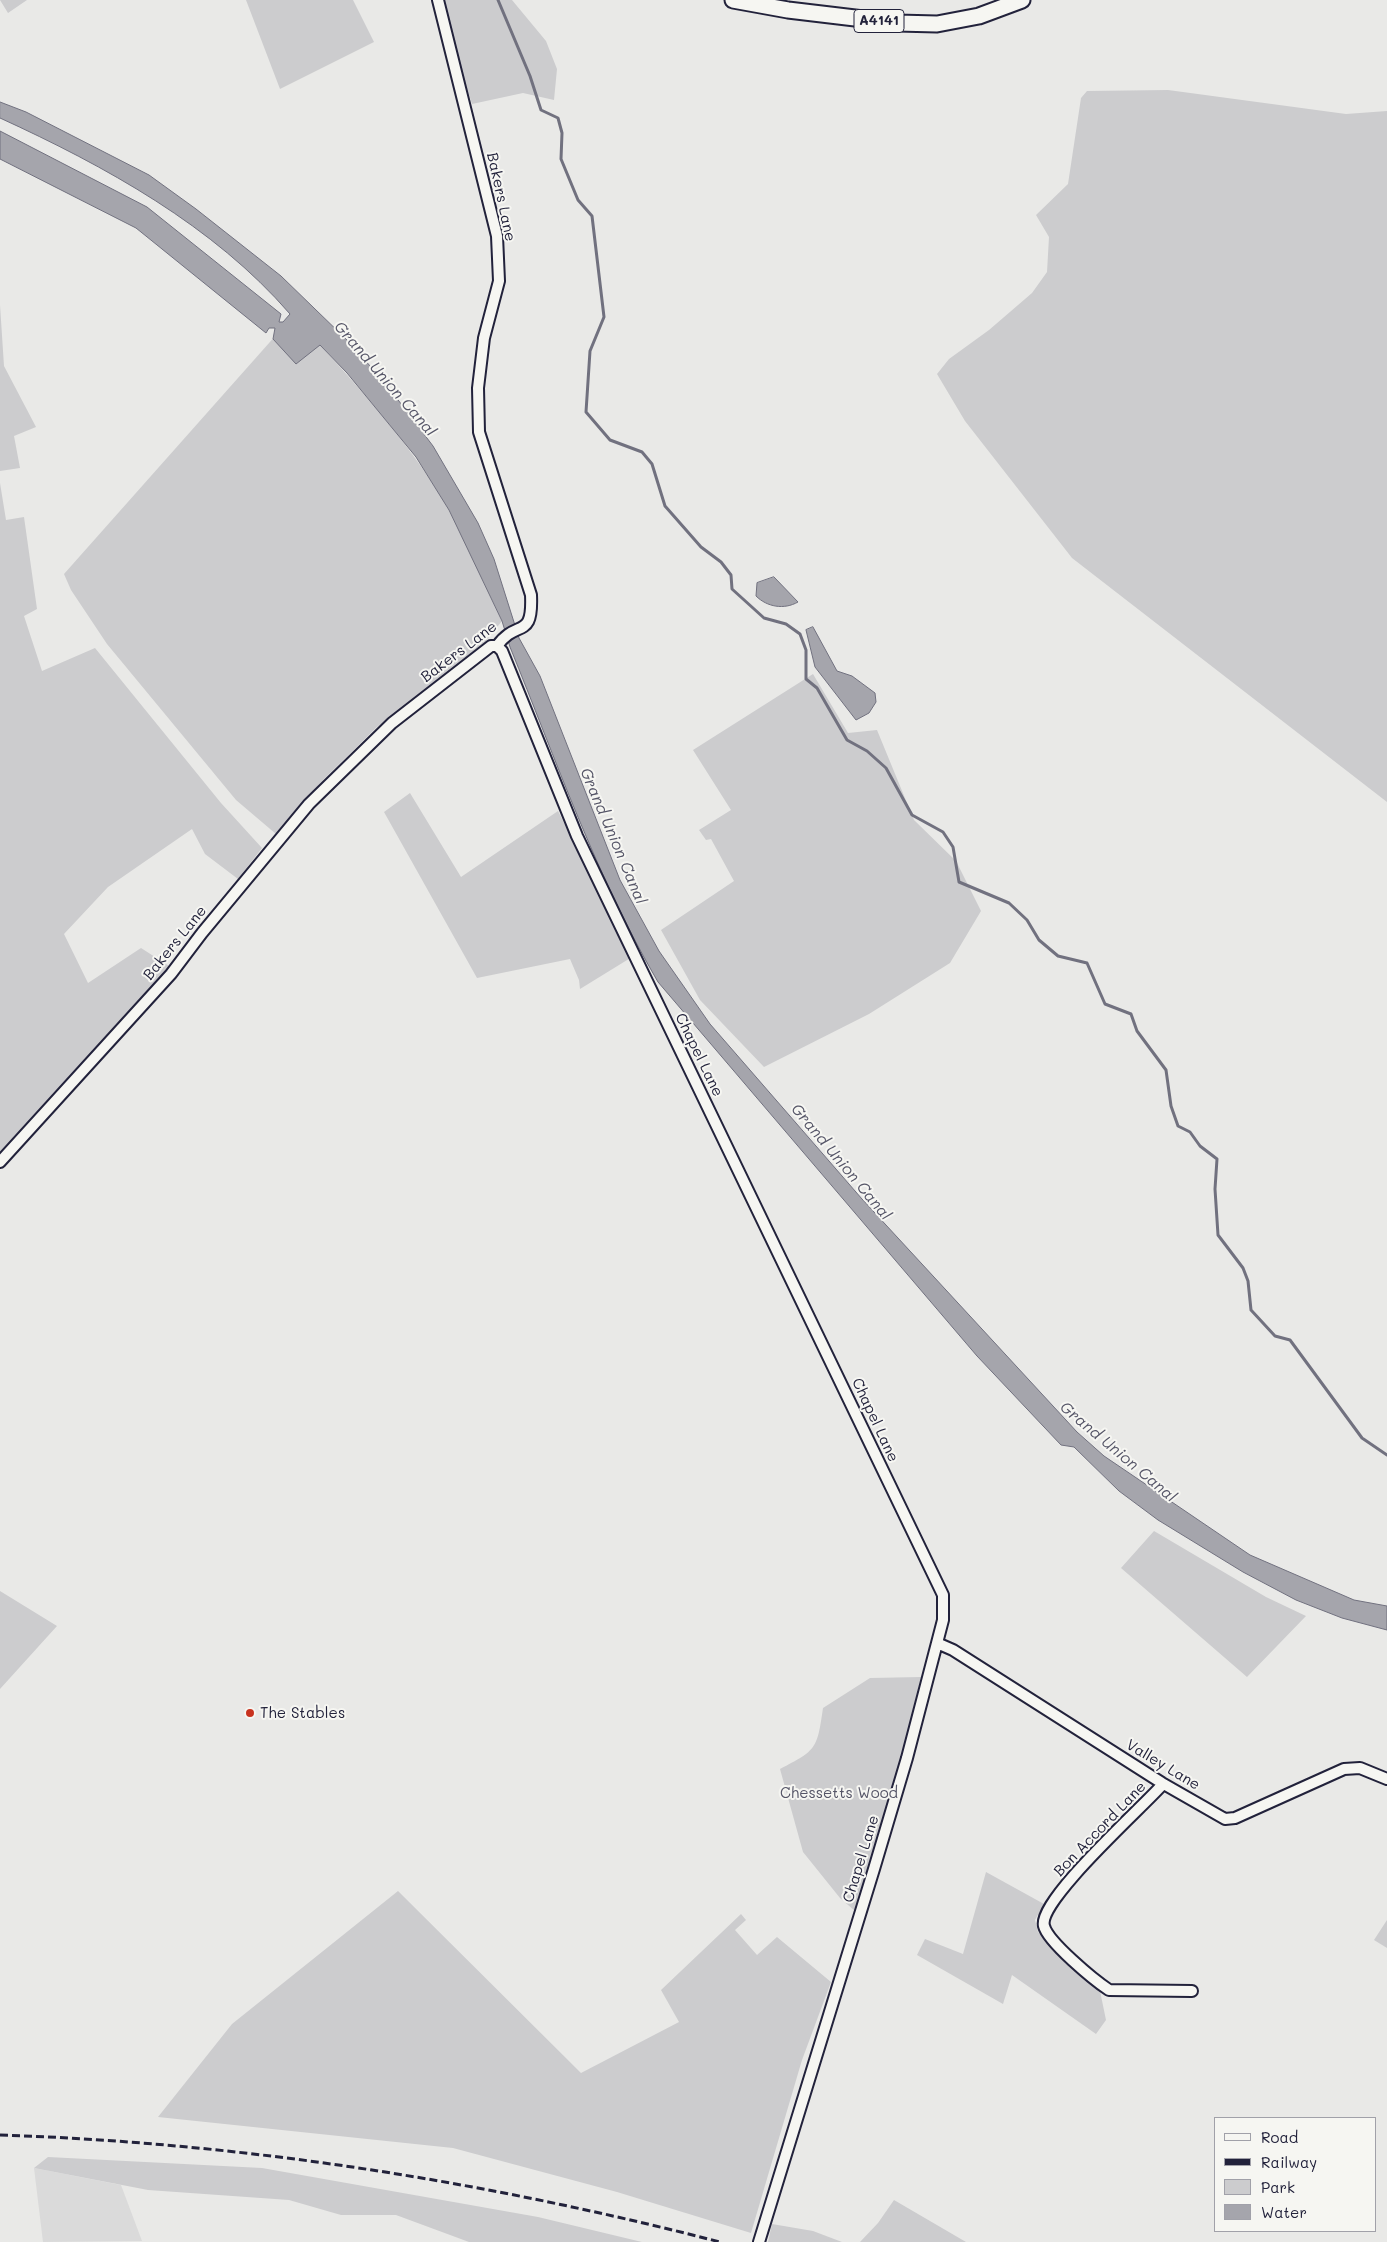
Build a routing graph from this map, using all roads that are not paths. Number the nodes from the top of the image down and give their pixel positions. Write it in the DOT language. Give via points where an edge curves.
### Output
graph roads {
  1 [pos="438,0"];
  2 [pos="734,0"];
  3 [pos="1022,0"];
  4 [pos="498,646"];
  5 [pos="0,1162"];
  6 [pos="937,1643"];
  7 [pos="1387,1779"];
  8 [pos="1163,1784"];
  9 [pos="1192,1991"];
  10 [pos="760,2239"];
  1 -- 4 [label="street, Bakers Lane" via="497,236 499,281 484,338 478,388 479,432 531,595 531,620 505,635"];
  2 -- 3 [label="main road, A4141" via="897,23 937,24 979,16"];
  4 -- 5 [label="street, Bakers Lane" via="491,646 392,723 326,787 263,858 171,974"];
  4 -- 6 [label="street, Chapel Lane" via="577,836 943,1595 943,1620"];
  6 -- 8 [label="street, Valley Lane" via="953,1650"];
  6 -- 10 [label="street, Chapel Lane" via="874,1869"];
  7 -- 8 [label="street, Valley Lane" via="1360,1768 1344,1769 1235,1818 1225,1819"];
  8 -- 9 [label="street, Bon Accord Lane" via="1086,1861 1054,1901 1043,1924 1049,1937 1109,1990"];
}
